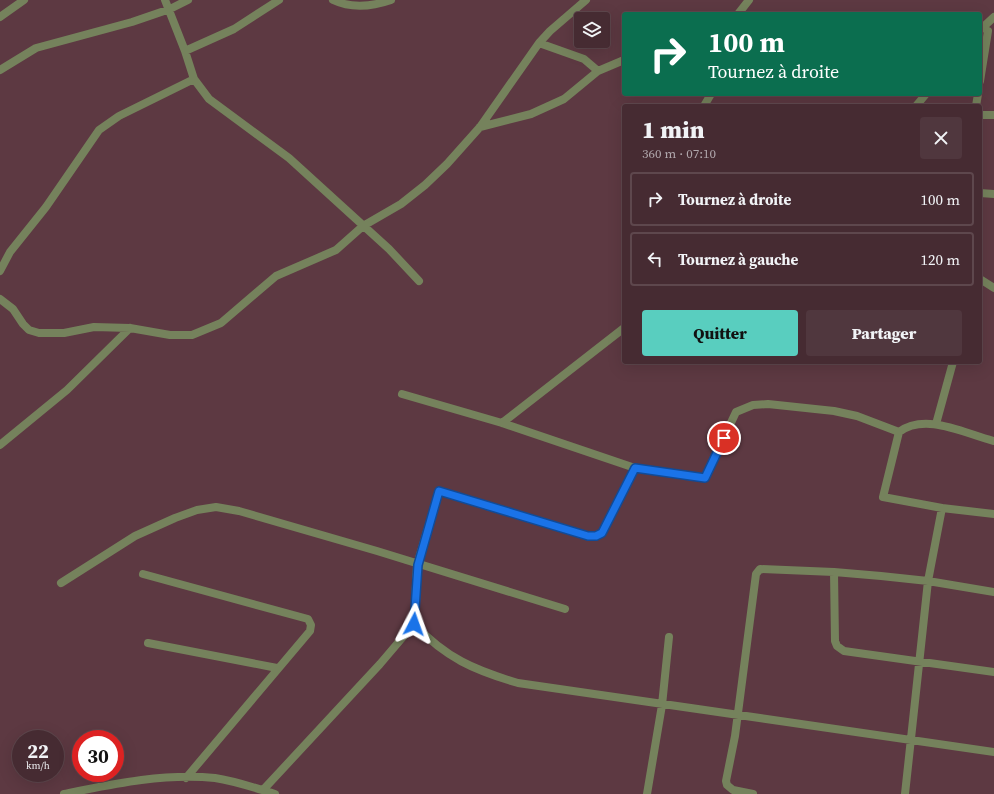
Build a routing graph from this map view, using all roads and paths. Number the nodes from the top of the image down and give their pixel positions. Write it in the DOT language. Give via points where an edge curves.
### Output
graph roads {
  1 [pos="24,0"];
  2 [pos="165,0"];
  3 [pos="188,0"];
  4 [pos="279,0"];
  5 [pos="333,0"];
  6 [pos="391,0"];
  7 [pos="586,0"];
  8 [pos="749,0"];
  9 [pos="170,9"];
  10 [pos="740,12"];
  11 [pos="0,17"];
  12 [pos="994,17"];
  13 [pos="982,28"];
  14 [pos="991,32"];
  15 [pos="539,43"];
  16 [pos="185,51"];
  17 [pos="622,61"];
  18 [pos="0,70"];
  19 [pos="598,71"];
  20 [pos="982,72"];
  21 [pos="194,79"];
  22 [pos="924,96"];
  23 [pos="918,104"];
  24 [pos="982,115"];
  25 [pos="994,115"];
  26 [pos="480,127"];
  27 [pos="982,193"];
  28 [pos="994,194"];
  29 [pos="364,226"];
  30 [pos="0,271"];
  31 [pos="982,280"];
  32 [pos="419,281"];
  33 [pos="994,288"];
  34 [pos="0,299"];
  35 [pos="130,328"];
  36 [pos="622,330"];
  37 [pos="953,364"];
  38 [pos="402,394"];
  39 [pos="502,423"];
  40 [pos="936,424"];
  41 [pos="899,432"];
  42 [pos="994,441"];
  43 [pos="0,445"];
  44 [pos="635,468"];
  45 [pos="942,508"];
  46 [pos="994,514"];
  47 [pos="418,565"];
  48 [pos="834,572"];
  49 [pos="143,574"];
  50 [pos="928,581"];
  51 [pos="61,583"];
  52 [pos="994,592"];
  53 [pos="565,609"];
  54 [pos="414,624"];
  55 [pos="669,637"];
  56 [pos="148,643"];
  57 [pos="920,662"];
  58 [pos="277,668"];
  59 [pos="994,672"];
  60 [pos="662,705"];
  61 [pos="737,716"];
  62 [pos="910,741"];
  63 [pos="994,752"];
  64 [pos="186,778"];
  65 [pos="263,790"];
  66 [pos="64,794"];
  67 [pos="275,794"];
  68 [pos="647,794"];
  69 [pos="753,794"];
  70 [pos="905,794"];
  1 -- 11 [label="street"];
  2 -- 9 [label="street"];
  3 -- 9 [label="street"];
  4 -- 16 [label="street" via="234,29"];
  5 -- 6 [label="street" via="356,7"];
  7 -- 15 [label="street"];
  8 -- 10 [label="street"];
  9 -- 16 [label="street"];
  9 -- 18 [label="street" via="36,48"];
  12 -- 13 [label="street"];
  14 -- 20 [label="street"];
  15 -- 19 [label="street" via="584,59"];
  15 -- 26 [label="street"];
  16 -- 21 [label="street"];
  17 -- 19 [label="street"];
  19 -- 26 [label="street" via="564,99 542,109"];
  21 -- 29 [label="street" via="218,107 289,158"];
  21 -- 30 [label="street" via="119,116 99,130 46,207 10,252"];
  22 -- 23 [label="street"];
  24 -- 25 [label="street"];
  26 -- 29 [label="street" via="448,164 425,185 401,204"];
  27 -- 28 [label="street"];
  29 -- 32 [label="street"];
  29 -- 35 [label="street" via="336,250 276,276 221,323 192,335 170,335"];
  31 -- 33 [label="street"];
  34 -- 35 [label="street" via="13,309 29,330 39,333 64,333 94,327"];
  35 -- 43 [label="street" via="67,390"];
  36 -- 39 [label="street"];
  37 -- 40 [label="street"];
  38 -- 39 [label="street"];
  39 -- 44 [label="street"];
  40 -- 41 [label="street" via="912,424"];
  40 -- 42 [label="street"];
  41 -- 44 [label="street" via="857,416 768,404 753,405 736,412 705,478"];
  41 -- 45 [label="street" via="883,496"];
  44 -- 47 [label="street" via="602,533 596,536 588,536 439,491"];
  45 -- 46 [label="street"];
  45 -- 50 [label="street"];
  47 -- 51 [label="street" via="247,513 216,508 197,510 135,536"];
  47 -- 53 [label="street"];
  47 -- 54 [label="street"];
  48 -- 50 [label="street"];
  48 -- 57 [label="street" via="837,646 844,652"];
  48 -- 61 [label="street" via="763,568 757,571"];
  49 -- 58 [label="street" via="308,619 310,631"];
  50 -- 52 [label="street"];
  50 -- 57 [label="street"];
  54 -- 60 [label="street" via="432,642 460,661 488,674 518,683"];
  54 -- 65 [label="street"];
  55 -- 60 [label="street"];
  56 -- 58 [label="street"];
  57 -- 59 [label="street"];
  57 -- 62 [label="street"];
  58 -- 64 [label="street"];
  60 -- 61 [label="street"];
  60 -- 68 [label="street"];
  61 -- 62 [label="street"];
  61 -- 69 [label="street" via="727,785 733,790"];
  62 -- 63 [label="street"];
  62 -- 70 [label="street"];
  64 -- 65 [label="street" via="215,778"];
  64 -- 66 [label="street" via="151,779"];
  65 -- 67 [label="street"];
}
